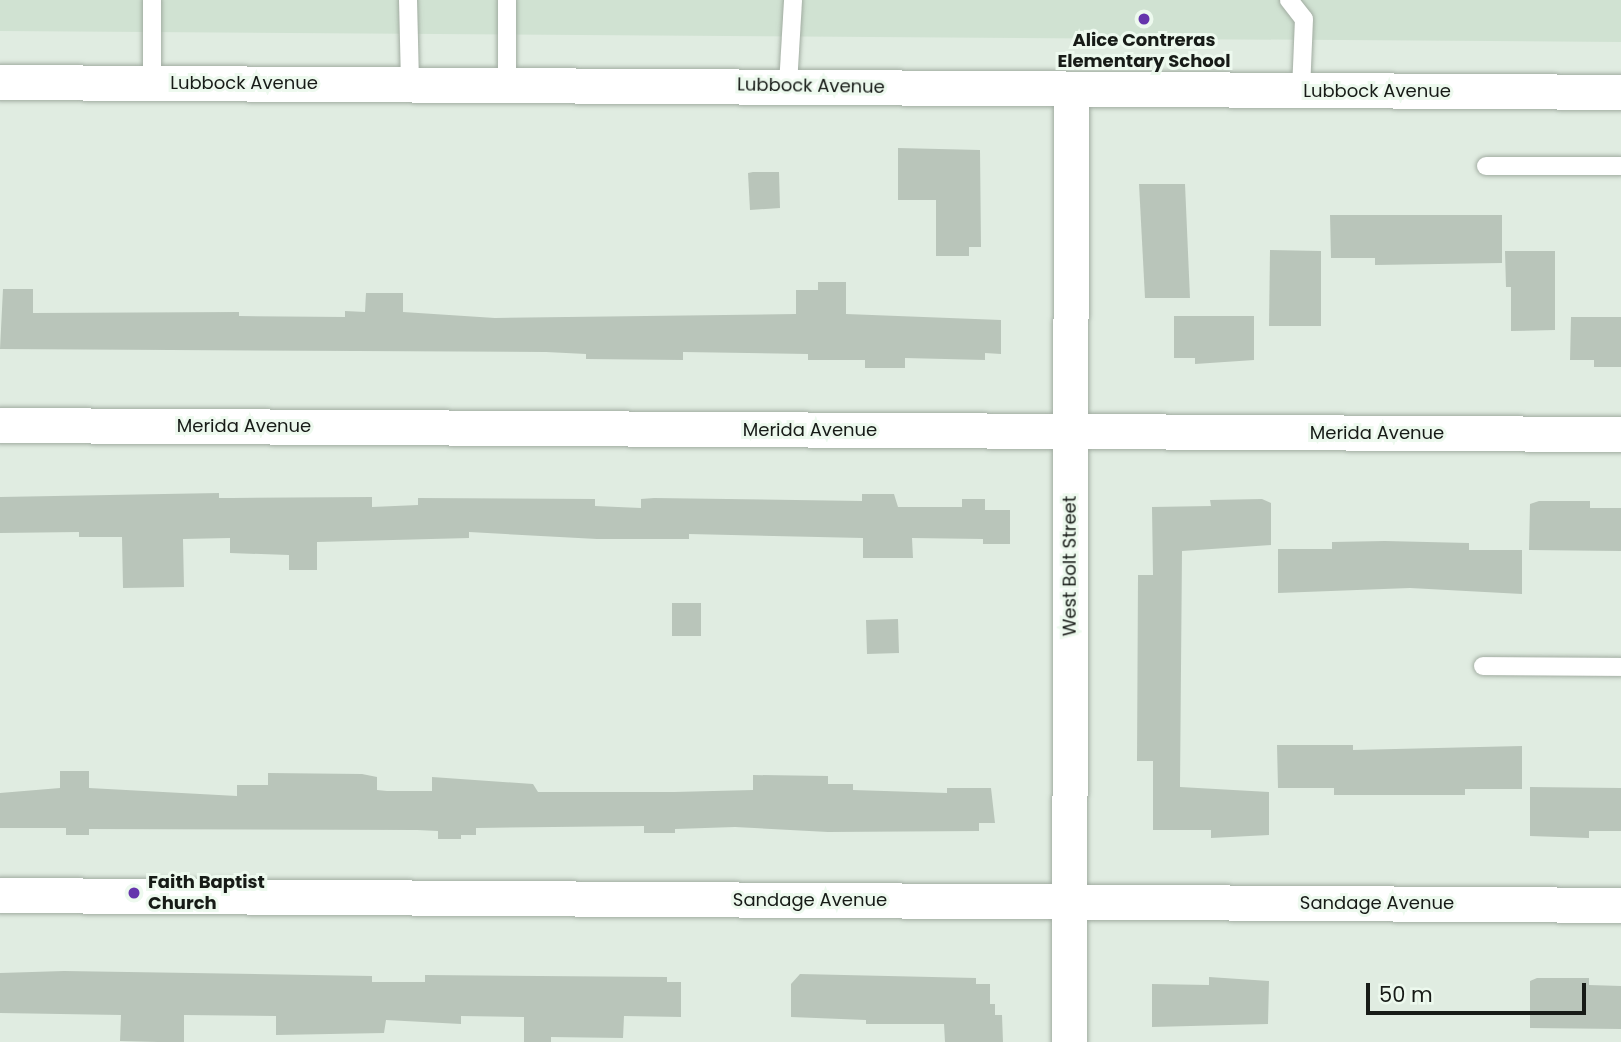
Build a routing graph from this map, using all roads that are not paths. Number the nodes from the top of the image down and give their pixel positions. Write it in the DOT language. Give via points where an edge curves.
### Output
graph roads {
  1 [pos="152,0"];
  2 [pos="408,0"];
  3 [pos="507,0"];
  4 [pos="793,0"];
  5 [pos="1289,0"];
  6 [pos="0,82"];
  7 [pos="152,83"];
  8 [pos="410,84"];
  9 [pos="507,84"];
  10 [pos="788,85"];
  11 [pos="1071,89"];
  12 [pos="1301,90"];
  13 [pos="1621,92"];
  14 [pos="1486,166"];
  15 [pos="1621,166"];
  16 [pos="0,425"];
  17 [pos="1070,432"];
  18 [pos="1621,434"];
  19 [pos="1483,666"];
  20 [pos="1621,667"];
  21 [pos="0,895"];
  22 [pos="1069,902"];
  23 [pos="1621,905"];
  24 [pos="1069,1042"];
  1 -- 7 [label="lane"];
  2 -- 8 [label="lane"];
  3 -- 9 [label="lane"];
  4 -- 10 [label="lane"];
  5 -- 12 [label="lane" via="1304,19"];
  6 -- 7 [label="street, Lubbock Avenue"];
  7 -- 8 [label="street, Lubbock Avenue"];
  8 -- 9 [label="street, Lubbock Avenue"];
  9 -- 10 [label="street, Lubbock Avenue"];
  10 -- 11 [label="street, Lubbock Avenue"];
  11 -- 12 [label="street, Lubbock Avenue"];
  11 -- 17 [label="street, West Bolt Street"];
  12 -- 13 [label="street, Lubbock Avenue"];
  14 -- 15 [label="lane"];
  16 -- 17 [label="street, Merida Avenue"];
  17 -- 18 [label="street, Merida Avenue"];
  17 -- 22 [label="street, West Bolt Street"];
  19 -- 20 [label="lane"];
  21 -- 22 [label="street, Sandage Avenue"];
  22 -- 23 [label="street, Sandage Avenue"];
  22 -- 24 [label="street, West Bolt Street"];
}
